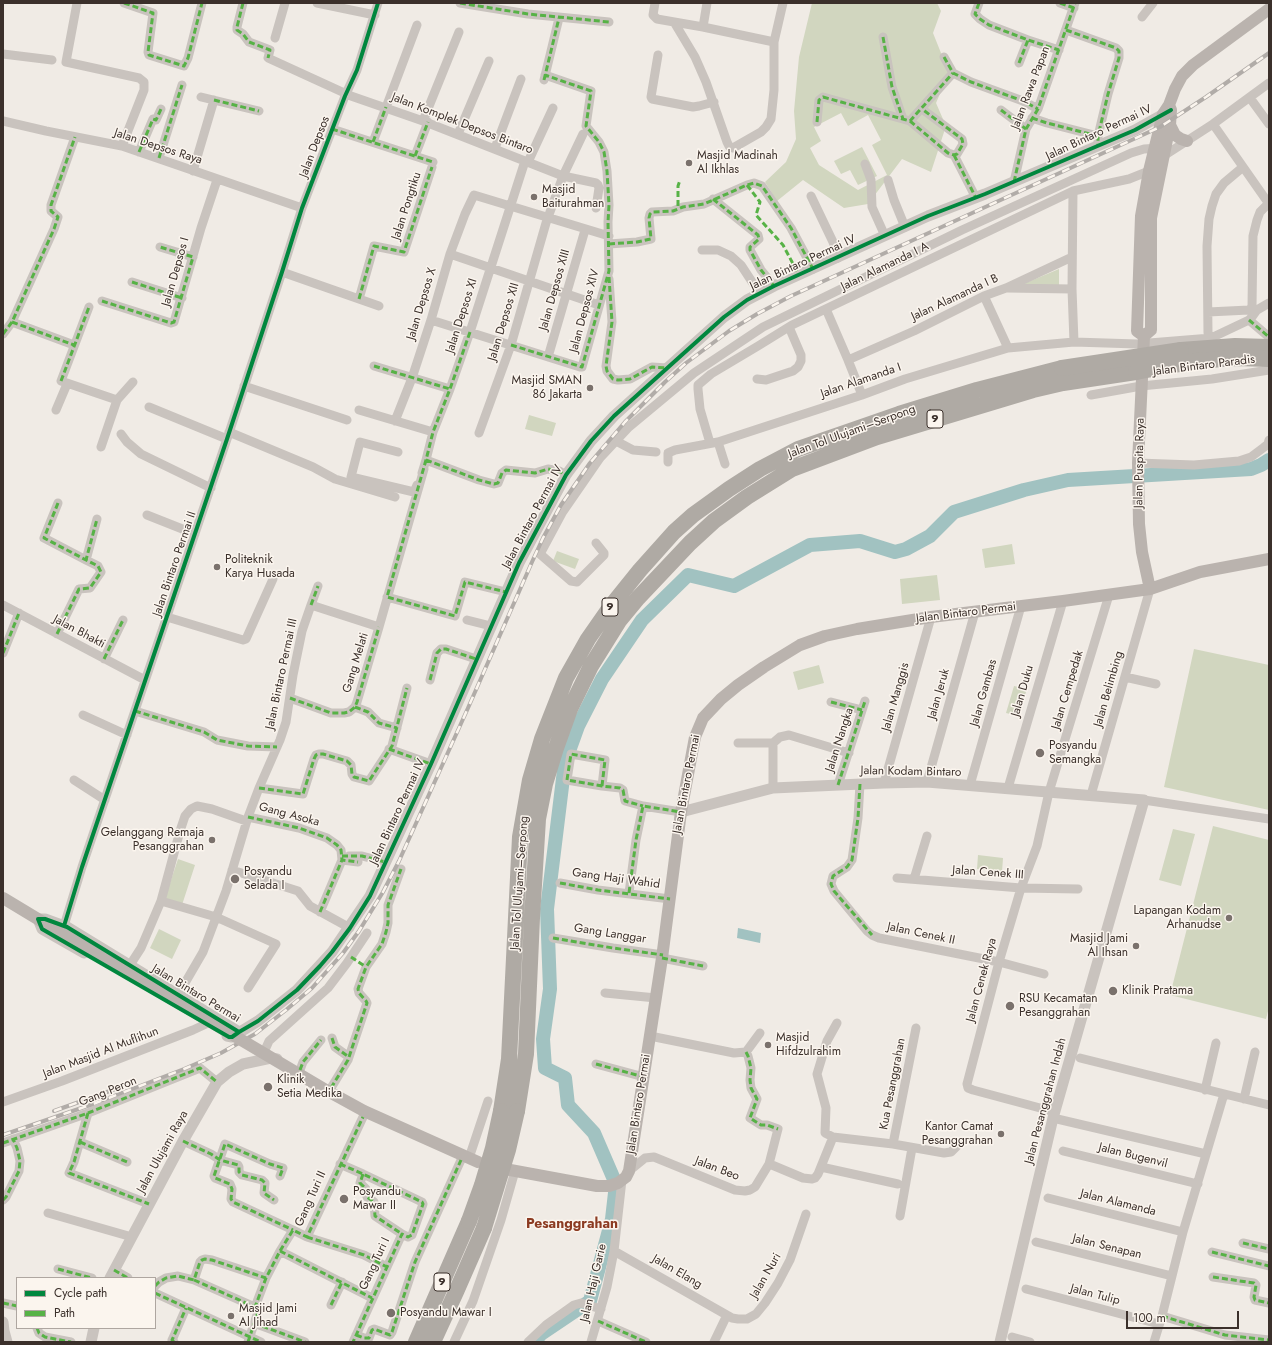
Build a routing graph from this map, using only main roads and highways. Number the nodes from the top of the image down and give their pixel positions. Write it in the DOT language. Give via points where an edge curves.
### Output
graph roads {
  1 [pos="1269,9"];
  2 [pos="1168,110"];
  3 [pos="1170,126"];
  4 [pos="1186,141"];
  5 [pos="1161,150"];
  6 [pos="1144,340"];
  7 [pos="1269,347"];
  8 [pos="1269,359"];
  9 [pos="1062,376"];
  10 [pos="1269,559"];
  11 [pos="1150,589"];
  12 [pos="3,898"];
  13 [pos="416,1342"];
  14 [pos="433,1342"];
  1 -- 2 [label="main road" via="1193,65 1182,76"];
  2 -- 3 [label="main road"];
  2 -- 5 [label="main road"];
  3 -- 4 [label="main road" via="1175,134"];
  3 -- 5 [label="main road"];
  5 -- 6 [label="main road" via="1151,218 1151,330"];
  5 -- 6 [label="main road" via="1150,168 1141,224 1137,331"];
  6 -- 11 [label="main road, Jalan Puspita Raya" via="1139,524"];
  7 -- 9 [label="highway, Jalan Tol Ulujami–Serpong / 9, bridge" via="1194,348"];
  8 -- 9 [label="highway, Jalan Tol Ulujami–Serpong / 9, bridge" via="1197,361 1136,372"];
  9 -- 13 [label="highway, Jalan Tol Ulujami–Serpong / 9, bridge" via="970,392 798,449 760,469 693,516 674,532 610,606 566,678 542,739 530,780 520,836 509,1059 501,1111 493,1148 469,1221"];
  9 -- 14 [label="highway, Jalan Tol Ulujami–Serpong / 9, bridge" via="1033,390 877,437 792,469 714,521 690,543 619,621 591,666 570,708 545,784 537,833 526,1054 517,1111 484,1228"];
  10 -- 11 [label="main road, Jalan Bintaro Permai" via="1200,572"];
  11 -- 12 [label="main road, Jalan Bintaro Permai, bridge" via="931,617 820,638 800,645 764,667 738,685 710,710 703,718 695,737 680,812 663,957 644,1077 620,1180 596,1186 515,1171 473,1160 364,1112 62,930"];
}
